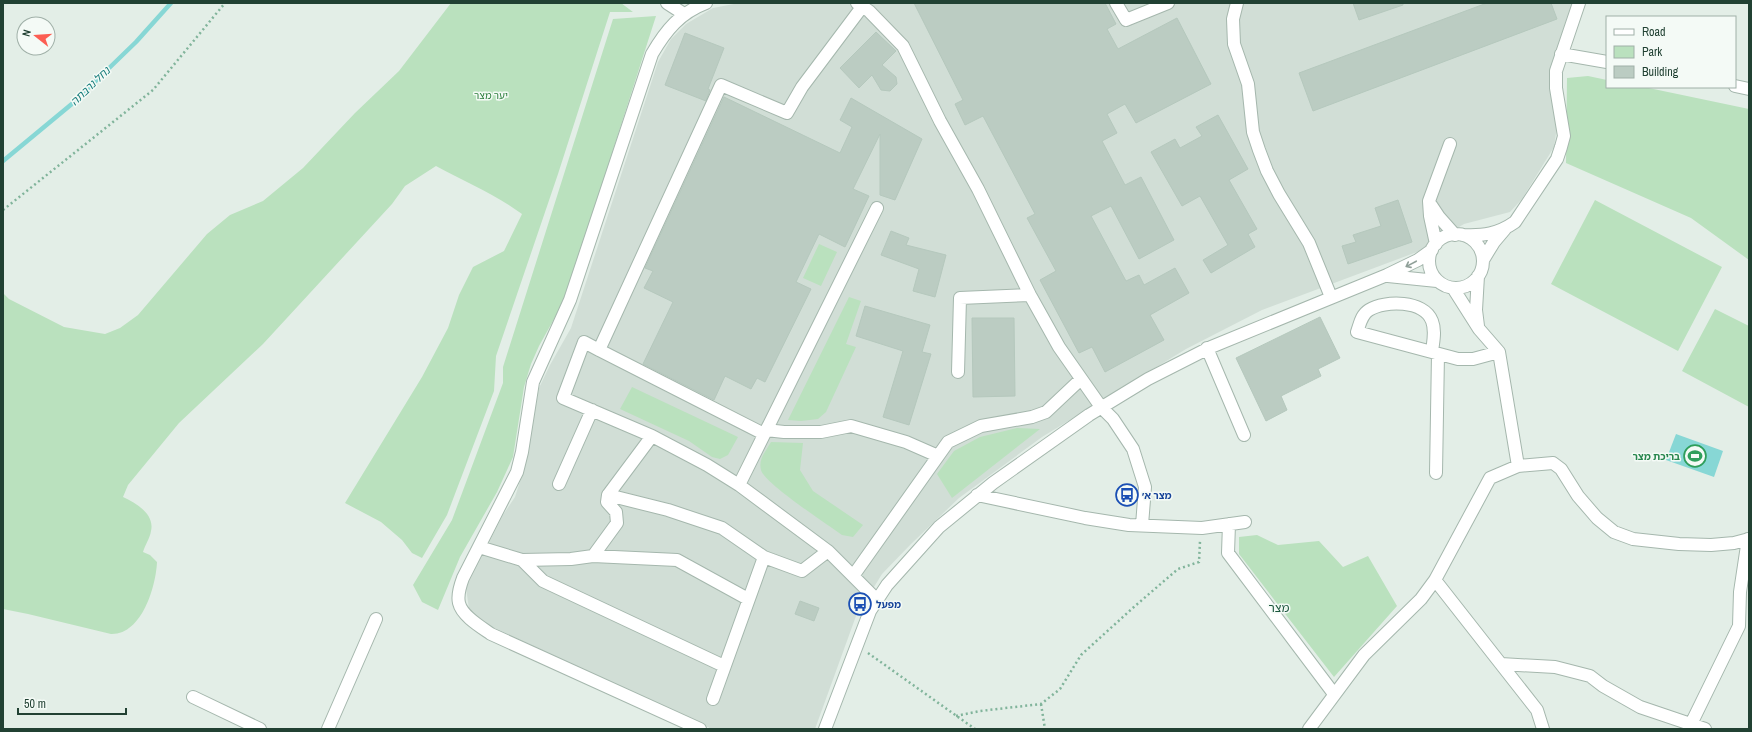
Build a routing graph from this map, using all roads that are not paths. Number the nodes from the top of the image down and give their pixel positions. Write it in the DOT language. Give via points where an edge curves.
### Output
graph roads {
  1 [pos="667,3"];
  2 [pos="706,3"];
  3 [pos="1116,3"];
  4 [pos="1168,3"];
  5 [pos="1237,3"];
  6 [pos="1579,3"];
  7 [pos="860,5"];
  8 [pos="684,14"];
  9 [pos="1561,54"];
  10 [pos="1606,62"];
  11 [pos="1736,86"];
  12 [pos="1749,89"];
  13 [pos="1450,144"];
  14 [pos="1429,201"];
  15 [pos="877,208"];
  16 [pos="1506,228"];
  17 [pos="1459,235"];
  18 [pos="1434,247"];
  19 [pos="1483,260"];
  20 [pos="1387,275"];
  21 [pos="1478,276"];
  22 [pos="1437,280"];
  23 [pos="1453,288"];
  24 [pos="1030,295"];
  25 [pos="1331,297"];
  26 [pos="1478,329"];
  27 [pos="1207,348"];
  28 [pos="599,350"];
  29 [pos="1499,352"];
  30 [pos="1435,353"];
  31 [pos="958,372"];
  32 [pos="1081,380"];
  33 [pos="1100,408"];
  34 [pos="592,410"];
  35 [pos="765,432"];
  36 [pos="1244,435"];
  37 [pos="652,436"];
  38 [pos="938,456"];
  39 [pos="1518,466"];
  40 [pos="1436,473"];
  41 [pos="559,484"];
  42 [pos="739,485"];
  43 [pos="608,495"];
  44 [pos="977,495"];
  45 [pos="1245,522"];
  46 [pos="1230,524"];
  47 [pos="1142,525"];
  48 [pos="1749,539"];
  49 [pos="480,547"];
  50 [pos="828,551"];
  51 [pos="593,556"];
  52 [pos="764,557"];
  53 [pos="522,560"];
  54 [pos="854,576"];
  55 [pos="1435,580"];
  56 [pos="748,599"];
  57 [pos="877,600"];
  58 [pos="376,619"];
  59 [pos="1501,664"];
  60 [pos="724,666"];
  61 [pos="1334,694"];
  62 [pos="193,697"];
  63 [pos="713,699"];
  64 [pos="1692,724"];
  65 [pos="260,729"];
  66 [pos="328,729"];
  67 [pos="700,729"];
  68 [pos="825,729"];
  69 [pos="1309,729"];
  70 [pos="1543,729"];
  71 [pos="1705,729"];
  1 -- 8 [label="street"];
  2 -- 8 [label="street"];
  3 -- 4 [label="street" via="1126,20"];
  5 -- 25 [label="street" via="1234,44 1248,84 1253,132 1267,171 1309,243"];
  6 -- 9 [label="street"];
  7 -- 24 [label="street" via="903,46"];
  7 -- 28 [label="street" via="802,87 787,113 720,85"];
  8 -- 49 [label="street" via="662,36 652,54 570,300 533,382 517,472"];
  9 -- 10 [label="street"];
  9 -- 16 [label="street" via="1556,71 1556,88 1564,136 1562,147 1520,216"];
  11 -- 12 [label="street"];
  13 -- 14 [label="street"];
  14 -- 17 [label="street" via="1434,211"];
  14 -- 18 [label="street"];
  15 -- 35 [label="street"];
  16 -- 17 [label="street" via="1487,235"];
  16 -- 19 [label="street"];
  17 -- 18 [label="street" via="1441,239"];
  17 -- 19 [label="street" via="1475,242"];
  18 -- 20 [label="street, one-way" via="1418,260"];
  18 -- 22 [label="street" via="1430,266"];
  19 -- 21 [label="street"];
  20 -- 22 [label="street"];
  20 -- 25 [label="street"];
  21 -- 23 [label="street" via="1467,286"];
  21 -- 26 [label="street"];
  22 -- 23 [label="street"];
  23 -- 26 [label="street"];
  24 -- 31 [label="street" via="960,298"];
  24 -- 32 [label="street" via="1059,348"];
  25 -- 27 [label="street"];
  26 -- 29 [label="street"];
  27 -- 33 [label="street"];
  27 -- 36 [label="street"];
  28 -- 34 [label="street" via="584,342 563,398"];
  28 -- 35 [label="street"];
  29 -- 30 [label="street" via="1473,359 1458,359"];
  29 -- 39 [label="street"];
  30 -- 30 [label="street" via="1357,332 1362,317 1369,310 1387,304 1402,303 1414,306 1426,313 1432,321"];
  30 -- 40 [label="street"];
  32 -- 33 [label="street"];
  32 -- 38 [label="street" via="1046,412 981,426 966,432 948,442"];
  33 -- 44 [label="street"];
  33 -- 47 [label="street" via="1113,419 1133,449 1145,487"];
  34 -- 37 [label="street"];
  34 -- 41 [label="street"];
  35 -- 38 [label="street" via="821,432 851,426 906,442"];
  35 -- 42 [label="street"];
  37 -- 42 [label="street"];
  37 -- 43 [label="street"];
  38 -- 54 [label="street"];
  39 -- 48 [label="street" via="1553,463 1561,469 1578,496 1598,518 1614,532 1633,539 1711,545"];
  39 -- 55 [label="street" via="1490,478"];
  42 -- 50 [label="street"];
  43 -- 51 [label="street" via="607,502 616,512 617,523"];
  43 -- 52 [label="street" via="668,510 722,528"];
  44 -- 47 [label="street" via="1085,518"];
  44 -- 57 [label="street" via="924,542"];
  45 -- 46 [label="street"];
  46 -- 47 [label="street" via="1202,528"];
  46 -- 61 [label="street" via="1228,553"];
  48 -- 64 [label="street" via="1740,592 1739,626"];
  49 -- 53 [label="street"];
  49 -- 67 [label="street" via="459,591 459,604 477,624 491,634"];
  50 -- 52 [label="street" via="802,571"];
  50 -- 54 [label="street"];
  51 -- 53 [label="street"];
  51 -- 56 [label="street" via="677,560"];
  52 -- 56 [label="street"];
  53 -- 60 [label="street" via="543,582"];
  54 -- 57 [label="street"];
  55 -- 59 [label="street"];
  55 -- 61 [label="street" via="1421,599 1364,656"];
  56 -- 60 [label="street"];
  57 -- 68 [label="street" via="863,625"];
  58 -- 66 [label="street"];
  59 -- 64 [label="street" via="1555,667 1586,674 1640,707"];
  59 -- 70 [label="street" via="1537,710"];
  60 -- 63 [label="street"];
  61 -- 69 [label="street"];
  62 -- 65 [label="street"];
  64 -- 71 [label="street"];
}
